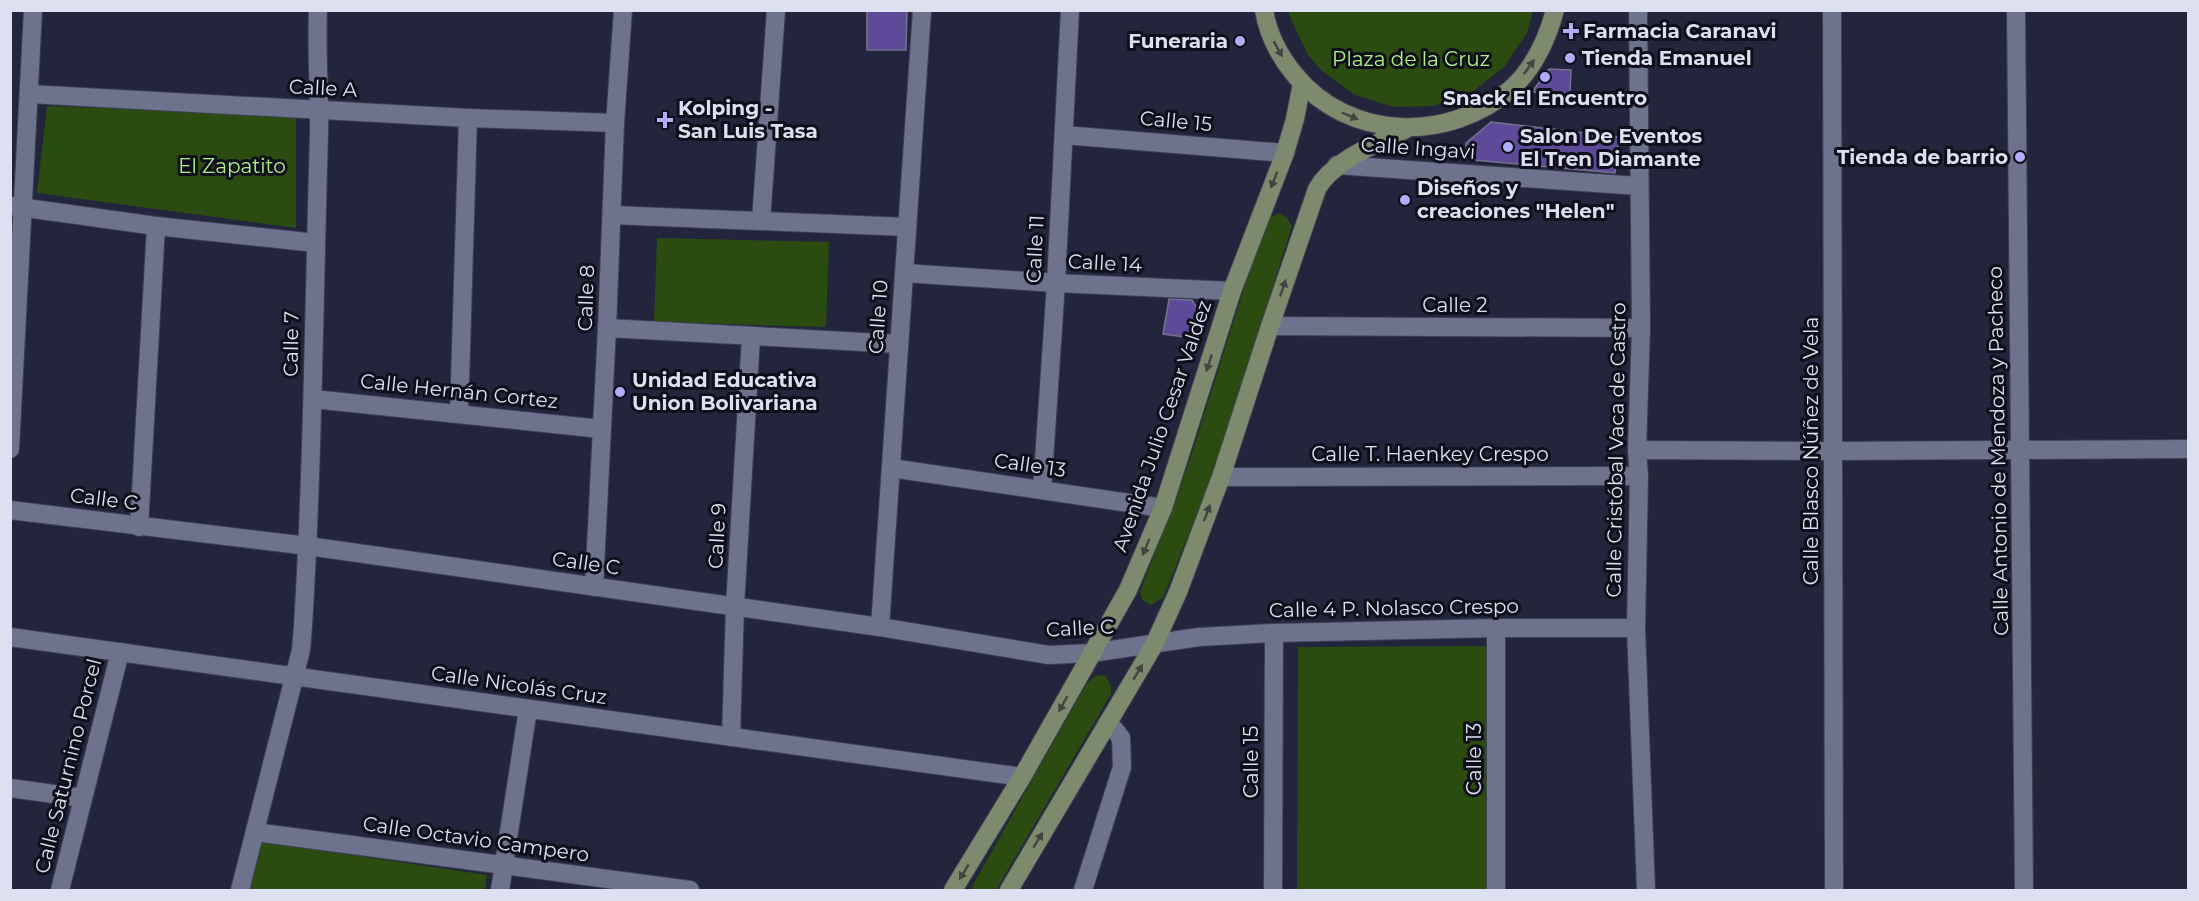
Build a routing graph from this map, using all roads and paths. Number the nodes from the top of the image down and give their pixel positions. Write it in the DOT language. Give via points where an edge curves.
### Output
graph roads {
  1 [pos="33,10"];
  2 [pos="318,10"];
  3 [pos="623,10"];
  4 [pos="776,10"];
  5 [pos="922,10"];
  6 [pos="1070,10"];
  7 [pos="1264,10"];
  8 [pos="1556,10"];
  9 [pos="1638,10"];
  10 [pos="1832,10"];
  11 [pos="2016,10"];
  12 [pos="1302,83"];
  13 [pos="29,94"];
  14 [pos="319,110"];
  15 [pos="468,118"];
  16 [pos="615,123"];
  17 [pos="1406,129"];
  18 [pos="1064,135"];
  19 [pos="1285,153"];
  20 [pos="1337,165"];
  21 [pos="1639,186"];
  22 [pos="17,206"];
  23 [pos="612,215"];
  24 [pos="761,221"];
  25 [pos="156,226"];
  26 [pos="907,227"];
  27 [pos="315,243"];
  28 [pos="904,273"];
  29 [pos="1056,283"];
  30 [pos="1232,291"];
  31 [pos="1270,326"];
  32 [pos="607,328"];
  33 [pos="1641,328"];
  34 [pos="751,337"];
  35 [pos="899,344"];
  36 [pos="13,362"];
  37 [pos="313,399"];
  38 [pos="459,414"];
  39 [pos="601,429"];
  40 [pos="10,449"];
  41 [pos="2188,449"];
  42 [pos="1637,450"];
  43 [pos="2021,450"];
  44 [pos="1833,451"];
  45 [pos="891,468"];
  46 [pos="1639,476"];
  47 [pos="1221,477"];
  48 [pos="1042,490"];
  49 [pos="1163,507"];
  50 [pos="10,510"];
  51 [pos="139,527"];
  52 [pos="308,546"];
  53 [pos="594,587"];
  54 [pos="735,606"];
  55 [pos="880,627"];
  56 [pos="1496,628"];
  57 [pos="1636,628"];
  58 [pos="1274,633"];
  59 [pos="10,637"];
  60 [pos="1154,645"];
  61 [pos="120,652"];
  62 [pos="1092,653"];
  63 [pos="294,676"];
  64 [pos="528,708"];
  65 [pos="1107,724"];
  66 [pos="731,737"];
  67 [pos="1022,777"];
  68 [pos="10,788"];
  69 [pos="83,798"];
  70 [pos="255,832"];
  71 [pos="504,864"];
  72 [pos="60,891"];
  73 [pos="240,891"];
  74 [pos="500,891"];
  75 [pos="690,891"];
  76 [pos="953,891"];
  77 [pos="1009,891"];
  78 [pos="1083,891"];
  79 [pos="1273,891"];
  80 [pos="1496,891"];
  81 [pos="1646,891"];
  82 [pos="1834,891"];
  83 [pos="2024,891"];
  1 -- 13 [label="street"];
  2 -- 14 [label="street, Calle 7"];
  3 -- 16 [label="street, Calle 8"];
  4 -- 24 [label="street"];
  5 -- 26 [label="street, Calle 10"];
  6 -- 18 [label="street, Calle 11"];
  7 -- 12 [label="main road, one-way" via="1273,42"];
  17 -- 8 [label="main road, one-way" via="1452,122 1494,102 1528,70 1541,50"];
  9 -- 21 [label="street, Calle Cristóbal Vaca de Castro"];
  10 -- 44 [label="street, Calle Blasco Núñez de Vela"];
  11 -- 43 [label="street, Calle Antonio de Mendoza y Pacheco"];
  12 -- 17 [label="main road, one-way" via="1339,111 1360,120"];
  12 -- 19 [label="main road, Avenida Julio Cesar Valdez"];
  13 -- 14 [label="street, Calle A"];
  13 -- 22 [label="street"];
  14 -- 15 [label="street, Calle A"];
  14 -- 27 [label="street, Calle 7"];
  15 -- 16 [label="street, Calle A"];
  15 -- 38 [label="street"];
  16 -- 23 [label="street, Calle 8"];
  17 -- 20 [label="main road"];
  18 -- 19 [label="street, Calle 15"];
  18 -- 29 [label="street, Calle 11"];
  19 -- 30 [label="main road, Avenida Julio Cesar Valdez, one-way"];
  20 -- 21 [label="street, Calle Ingavi"];
  31 -- 20 [label="main road, one-way" via="1317,189"];
  21 -- 33 [label="street, Calle Cristóbal Vaca de Castro"];
  22 -- 25 [label="street"];
  22 -- 36 [label="street"];
  23 -- 24 [label="street"];
  23 -- 32 [label="street, Calle 8"];
  24 -- 26 [label="street"];
  25 -- 27 [label="street"];
  25 -- 51 [label="street"];
  26 -- 28 [label="street, Calle 10"];
  27 -- 37 [label="street, Calle 7"];
  28 -- 29 [label="street, Calle 14"];
  28 -- 35 [label="street, Calle 10"];
  29 -- 30 [label="street, Calle 14"];
  29 -- 48 [label="street, Calle 11"];
  30 -- 49 [label="main road, Avenida Julio Cesar Valdez, one-way"];
  31 -- 33 [label="street, Calle 2"];
  31 -- 47 [label="main road"];
  32 -- 34 [label="street"];
  32 -- 39 [label="street, Calle 8"];
  33 -- 42 [label="street, Calle Cristóbal Vaca de Castro"];
  34 -- 35 [label="street"];
  34 -- 54 [label="street, Calle 9"];
  35 -- 45 [label="street, Calle 10"];
  36 -- 40 [label="street"];
  37 -- 38 [label="street, Calle Hernán Cortez"];
  37 -- 52 [label="street, Calle 7"];
  38 -- 39 [label="street, Calle Hernán Cortez"];
  39 -- 53 [label="street, Calle 8"];
  41 -- 43 [label="street"];
  42 -- 44 [label="street"];
  42 -- 46 [label="street, Calle Cristóbal Vaca de Castro"];
  43 -- 44 [label="street"];
  43 -- 83 [label="street, Calle Antonio de Mendoza y Pacheco"];
  44 -- 82 [label="street, Calle Blasco Núñez de Vela"];
  45 -- 48 [label="street, Calle 13"];
  45 -- 55 [label="street, Calle 10"];
  46 -- 47 [label="street, Calle T. Haenkey Crespo"];
  46 -- 57 [label="street, Calle Cristóbal Vaca de Castro"];
  60 -- 47 [label="main road, one-way"];
  48 -- 49 [label="street, Calle 13"];
  49 -- 62 [label="main road, Avenida Julio Cesar Valdez, one-way" via="1128,590"];
  50 -- 51 [label="street, Calle C"];
  51 -- 52 [label="street, Calle C"];
  52 -- 53 [label="street, Calle C"];
  52 -- 63 [label="street, Calle 7" via="302,642"];
  53 -- 54 [label="street, Calle C"];
  54 -- 55 [label="street, Calle C"];
  54 -- 66 [label="street, Calle 9"];
  55 -- 62 [label="street, Calle C" via="1049,655"];
  56 -- 57 [label="street, Calle 4 P. Nolasco Crespo"];
  56 -- 58 [label="street, Calle 4 P. Nolasco Crespo"];
  56 -- 80 [label="street, Calle 13"];
  57 -- 81 [label="street, Calle Cristóbal Vaca de Castro"];
  58 -- 60 [label="street, Calle 4 P. Nolasco Crespo" via="1199,637"];
  58 -- 79 [label="street, Calle 15"];
  59 -- 61 [label="street, Calle Nicolás Cruz"];
  60 -- 62 [label="street, Calle C"];
  65 -- 60 [label="main road, one-way"];
  61 -- 63 [label="street, Calle Nicolás Cruz"];
  61 -- 69 [label="street, Calle Saturnino Porcel"];
  62 -- 67 [label="main road, Avenida Julio Cesar Valdez, one-way"];
  63 -- 64 [label="street, Calle Nicolás Cruz"];
  63 -- 70 [label="street, Calle 7"];
  64 -- 66 [label="street, Calle Nicolás Cruz"];
  64 -- 71 [label="street"];
  77 -- 65 [label="main road, one-way"];
  65 -- 78 [label="street" via="1121,738 1122,767"];
  66 -- 67 [label="street, Calle Nicolás Cruz"];
  67 -- 76 [label="main road, Avenida Julio Cesar Valdez, one-way"];
  68 -- 69 [label="street"];
  69 -- 72 [label="street, Calle Saturnino Porcel"];
  70 -- 71 [label="street, Calle Octavio Campero"];
  70 -- 73 [label="street, Calle 7"];
  71 -- 74 [label="street"];
  71 -- 75 [label="street, Calle Octavio Campero"];
}
